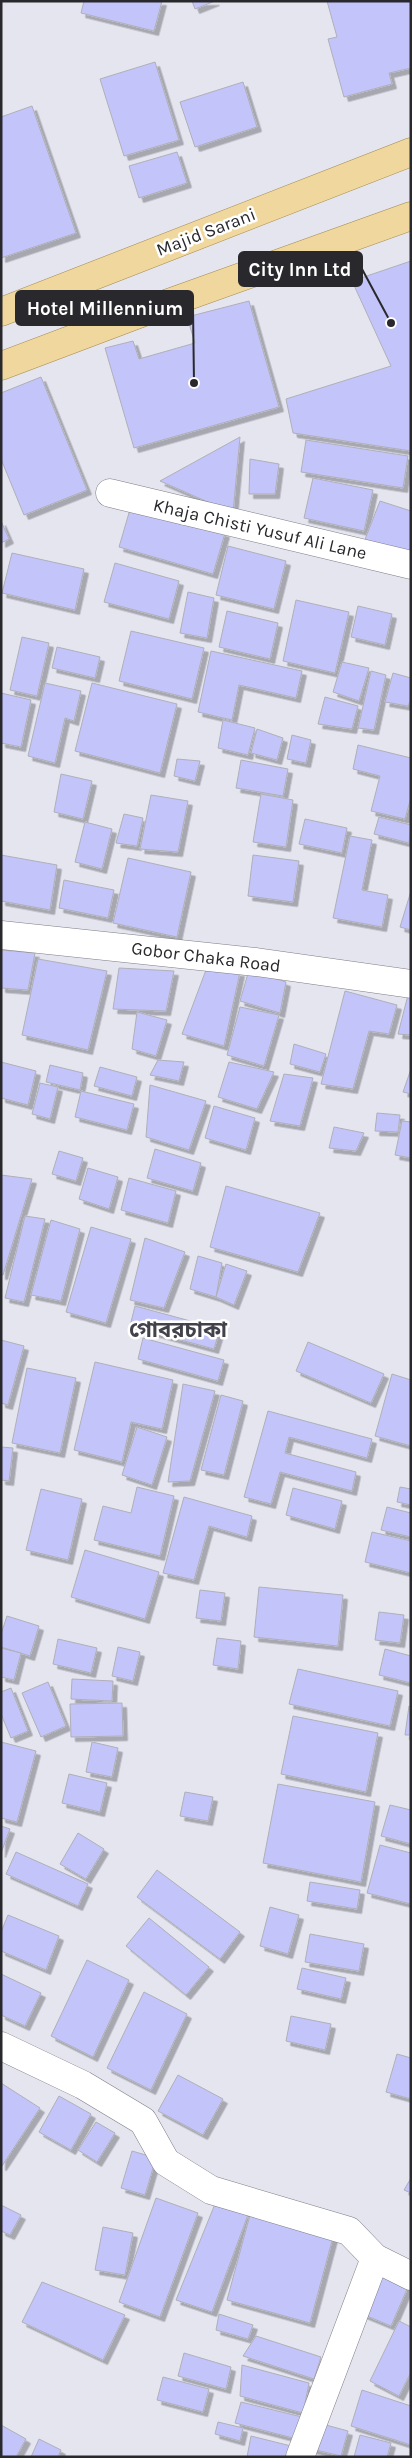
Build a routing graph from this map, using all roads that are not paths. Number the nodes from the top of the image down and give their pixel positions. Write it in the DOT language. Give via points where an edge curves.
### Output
graph roads {
  1 [pos="411,152"];
  2 [pos="411,216"];
  3 [pos="1,312"];
  4 [pos="1,366"];
  5 [pos="110,493"];
  6 [pos="411,565"];
  7 [pos="1,935"];
  8 [pos="411,984"];
  9 [pos="1,2046"];
  10 [pos="375,2258"];
  11 [pos="411,2276"];
  12 [pos="300,2457"];
  1 -- 3 [label="main road, Majid Sarani"];
  2 -- 4 [label="main road"];
  5 -- 6 [label="street, Khaja Chisti Yusuf Ali Lane"];
  7 -- 8 [label="street, Gobor Chaka Road" via="256,962"];
  9 -- 10 [label="street" via="83,2085 143,2121 166,2162 211,2190 349,2231"];
  10 -- 11 [label="street"];
  10 -- 12 [label="street"];
}
